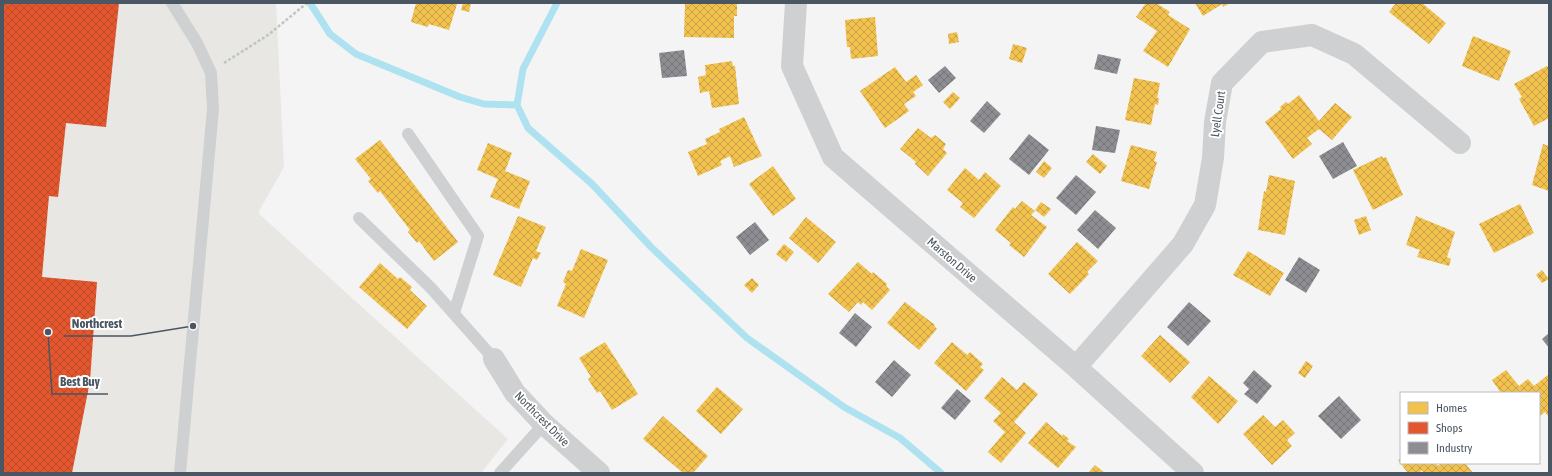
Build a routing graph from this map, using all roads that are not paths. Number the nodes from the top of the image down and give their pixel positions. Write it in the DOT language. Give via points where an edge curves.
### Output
graph roads {
  1 [pos="172,3"];
  2 [pos="796,3"];
  3 [pos="408,134"];
  4 [pos="1460,143"];
  5 [pos="359,218"];
  6 [pos="454,313"];
  7 [pos="494,359"];
  8 [pos="1076,367"];
  9 [pos="544,424"];
  10 [pos="180,473"];
  11 [pos="500,473"];
  12 [pos="599,473"];
  13 [pos="1193,473"];
  1 -- 10 [label="lane" via="197,43 211,73 213,109"];
  2 -- 8 [label="street, Marston Drive" via="792,66 833,157"];
  3 -- 6 [label="lane" via="478,236"];
  4 -- 8 [label="street, Lyell Court" via="1354,54 1312,35 1262,42 1222,83 1215,122 1213,158 1202,212 1183,244"];
  5 -- 6 [label="lane"];
  6 -- 7 [label="lane"];
  7 -- 9 [label="street, Northcrest Drive" via="515,393"];
  8 -- 13 [label="street, Marston Drive"];
  9 -- 11 [label="lane"];
  9 -- 12 [label="street, Northcrest Drive"];
}
